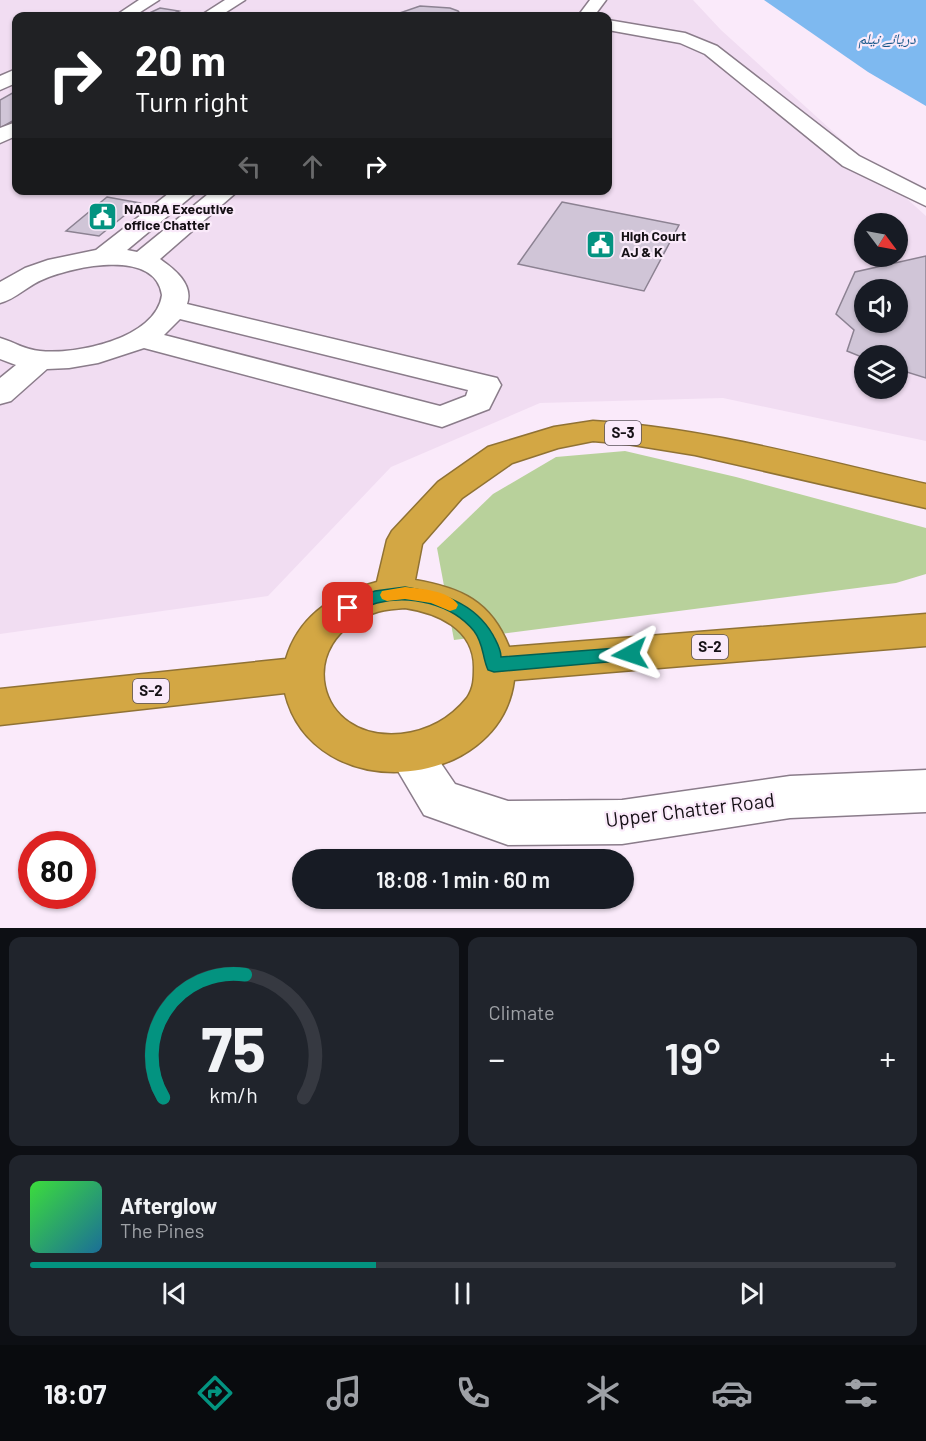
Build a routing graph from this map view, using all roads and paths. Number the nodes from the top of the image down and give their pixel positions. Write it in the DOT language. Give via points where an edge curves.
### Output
graph roads {
  1 [pos="151,0"];
  2 [pos="237,0"];
  3 [pos="130,12"];
  4 [pos="215,12"];
  5 [pos="612,26"];
  6 [pos="182,195"];
  7 [pos="222,195"];
  8 [pos="926,200"];
  9 [pos="102,258"];
  10 [pos="141,261"];
  11 [pos="0,267"];
  12 [pos="29,274"];
  13 [pos="0,296"];
  14 [pos="171,308"];
  15 [pos="140,338"];
  16 [pos="1,350"];
  17 [pos="40,360"];
  18 [pos="0,394"];
  19 [pos="926,496"];
  20 [pos="393,594"];
  21 [pos="926,630"];
  22 [pos="494,665"];
  23 [pos="302,674"];
  24 [pos="0,707"];
  25 [pos="410,754"];
  26 [pos="926,791"];
  1 -- 3 [label="street"];
  2 -- 4 [label="street"];
  5 -- 8 [label="street" via="685,38 711,50 851,161"];
  6 -- 9 [label="street"];
  7 -- 10 [label="street"];
  9 -- 10 [label="street"];
  9 -- 12 [label="street" via="57,264"];
  10 -- 14 [label="street" via="161,270 172,283 175,299"];
  11 -- 12 [label="street"];
  12 -- 13 [label="street"];
  14 -- 15 [label="street" via="150,333"];
  14 -- 15 [label="street" via="486,385 478,402 442,417"];
  15 -- 17 [label="street" via="92,357"];
  16 -- 17 [label="street"];
  17 -- 18 [label="street"];
  19 -- 20 [label="highway, S-3" via="695,444 593,431 554,438 500,455 450,490 405,540"];
  20 -- 22 [label="highway" via="434,598 460,609 480,627 492,650"];
  20 -- 23 [label="highway" via="348,608 325,625 309,648"];
  21 -- 22 [label="highway, S-2"];
  22 -- 25 [label="highway" via="488,703 470,727 442,745"];
  23 -- 24 [label="highway, S-2"];
  23 -- 25 [label="highway" via="306,701 320,725 344,743 376,754"];
  25 -- 26 [label="street, Upper Chatter Road" via="440,800 508,823 622,822 790,797"];
}
